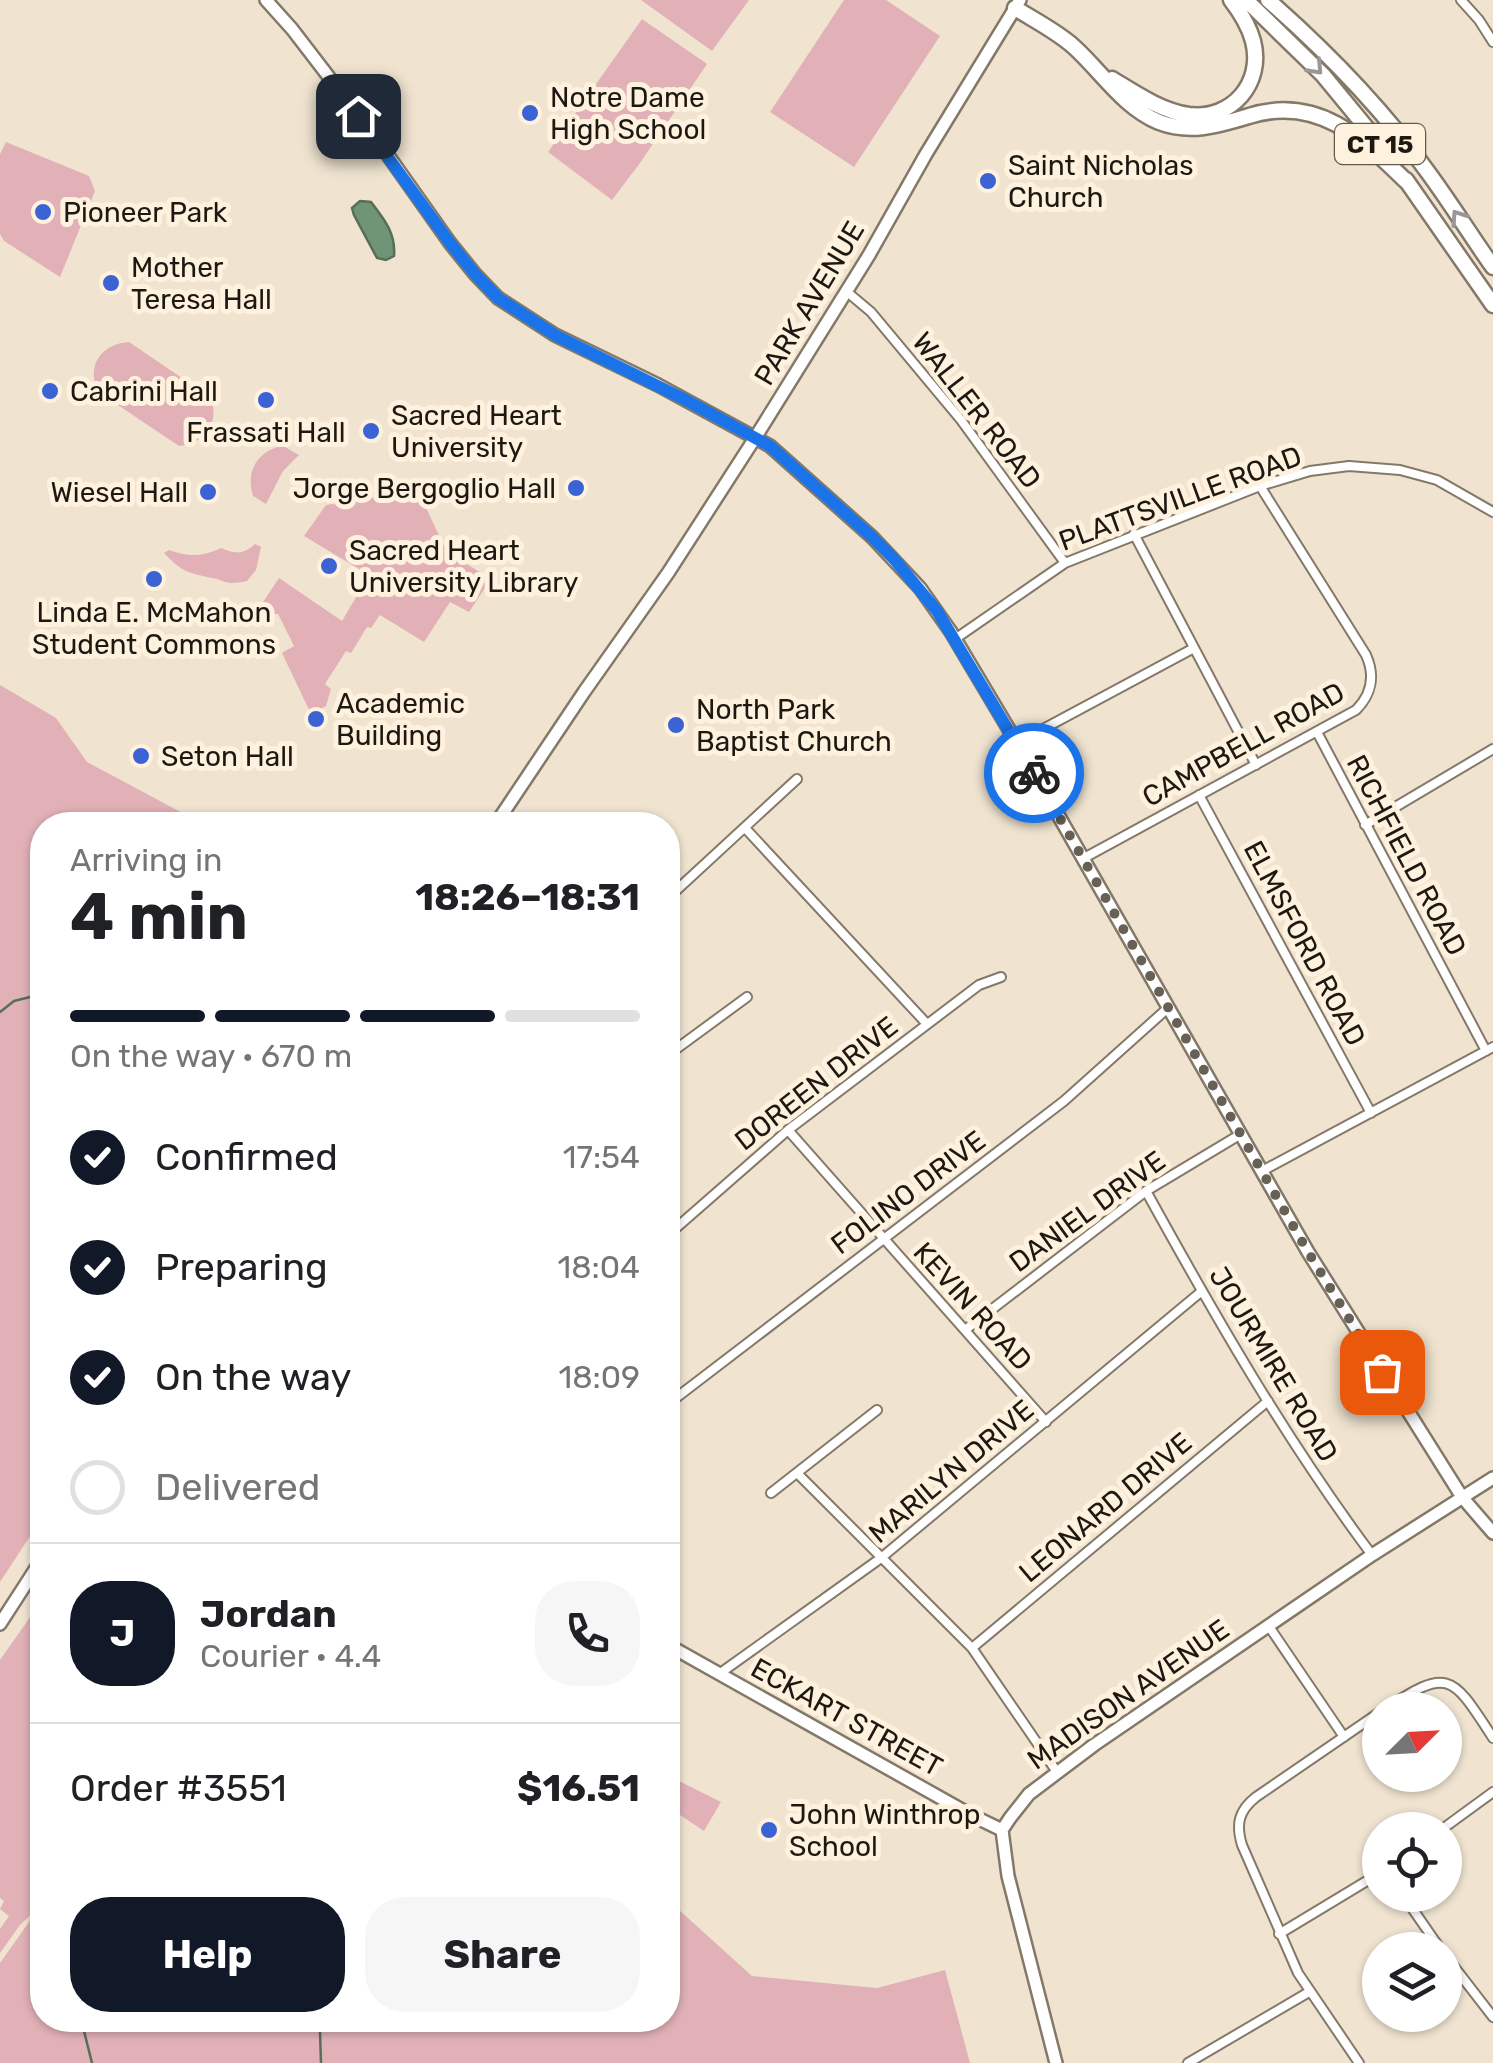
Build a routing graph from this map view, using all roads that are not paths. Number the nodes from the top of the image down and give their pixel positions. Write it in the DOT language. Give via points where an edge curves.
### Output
graph roads {
  1 [pos="266,0"];
  2 [pos="1232,0"];
  3 [pos="1246,0"];
  4 [pos="1272,0"];
  5 [pos="1461,0"];
  6 [pos="1017,4"];
  7 [pos="1493,42"];
  8 [pos="1100,72"];
  9 [pos="1409,184"];
  10 [pos="1493,268"];
  11 [pos="846,291"];
  12 [pos="1493,306"];
  13 [pos="755,438"];
  14 [pos="1260,486"];
  15 [pos="1493,512"];
  16 [pos="1134,534"];
  17 [pos="1065,562"];
  18 [pos="955,639"];
  19 [pos="1194,648"];
  20 [pos="1316,732"];
  21 [pos="1017,744"];
  22 [pos="1493,749"];
  23 [pos="1256,765"];
  24 [pos="797,779"];
  25 [pos="1199,795"];
  26 [pos="504,812"];
  27 [pos="1365,825"];
  28 [pos="746,828"];
  29 [pos="1084,858"];
  30 [pos="680,887"];
  31 [pos="1001,977"];
  32 [pos="748,997"];
  33 [pos="1169,1007"];
  34 [pos="927,1024"];
  35 [pos="680,1045"];
  36 [pos="1489,1049"];
  37 [pos="1370,1113"];
  38 [pos="788,1130"];
  39 [pos="1241,1134"];
  40 [pos="1262,1171"];
  41 [pos="1146,1191"];
  42 [pos="680,1225"];
  43 [pos="883,1238"];
  44 [pos="1202,1291"];
  45 [pos="965,1330"];
  46 [pos="680,1395"];
  47 [pos="1268,1401"];
  48 [pos="877,1410"];
  49 [pos="1046,1422"];
  50 [pos="798,1474"];
  51 [pos="1493,1478"];
  52 [pos="772,1493"];
  53 [pos="1462,1497"];
  54 [pos="1493,1533"];
  55 [pos="1372,1555"];
  56 [pos="881,1558"];
  57 [pos="30,1578"];
  58 [pos="0,1624"];
  59 [pos="1268,1625"];
  60 [pos="972,1648"];
  61 [pos="680,1652"];
  62 [pos="719,1674"];
  63 [pos="1411,1692"];
  64 [pos="1460,1692"];
  65 [pos="1462,1694"];
  66 [pos="1362,1724"];
  67 [pos="1344,1736"];
  68 [pos="1493,1738"];
  69 [pos="1056,1772"];
  70 [pos="1493,1792"];
  71 [pos="1462,1815"];
  72 [pos="1002,1830"];
  73 [pos="1362,1884"];
  74 [pos="1280,1934"];
  75 [pos="1462,1977"];
  76 [pos="1309,1992"];
  77 [pos="1493,2018"];
  78 [pos="1056,2063"];
  79 [pos="1188,2063"];
  80 [pos="1359,2063"];
  1 -- 13 [label="main road" via="498,298 555,335"];
  2 -- 8 [label="highway" via="1253,39 1255,62 1250,86 1226,108 1178,113"];
  3 -- 9 [label="highway, CT 15, one-way" via="1334,88"];
  10 -- 4 [label="highway, CT 15, one-way" via="1425,167"];
  5 -- 7 [label="street"];
  6 -- 8 [label="highway"];
  6 -- 11 [label="main road, PARK AVENUE"];
  8 -- 9 [label="highway" via="1126,101 1161,123 1200,128 1287,110 1334,121"];
  9 -- 12 [label="highway, CT 15"];
  11 -- 13 [label="main road, PARK AVENUE"];
  11 -- 17 [label="street, WALLER ROAD" via="961,420"];
  13 -- 18 [label="main road" via="894,559"];
  13 -- 26 [label="main road, PARK AVENUE"];
  14 -- 15 [label="street, PLATTSVILLE ROAD" via="1328,468 1378,467 1437,480"];
  14 -- 16 [label="street, PLATTSVILLE ROAD"];
  14 -- 20 [label="street, CAMPBELL ROAD" via="1370,664 1372,684 1362,704"];
  16 -- 17 [label="street, PLATTSVILLE ROAD"];
  16 -- 19 [label="street"];
  17 -- 18 [label="street, PLATTSVILLE ROAD"];
  18 -- 21 [label="main road"];
  19 -- 21 [label="street"];
  19 -- 23 [label="street"];
  20 -- 23 [label="street, CAMPBELL ROAD"];
  20 -- 27 [label="street, RICHFIELD ROAD"];
  21 -- 29 [label="main road"];
  22 -- 27 [label="street"];
  23 -- 25 [label="street, CAMPBELL ROAD"];
  24 -- 28 [label="street"];
  25 -- 29 [label="street, CAMPBELL ROAD"];
  25 -- 37 [label="street, ELMSFORD ROAD"];
  27 -- 36 [label="street, RICHFIELD ROAD"];
  28 -- 30 [label="street"];
  28 -- 34 [label="street"];
  29 -- 33 [label="main road"];
  31 -- 34 [label="street, DOREEN DRIVE" via="979,984"];
  32 -- 35 [label="street"];
  33 -- 39 [label="main road"];
  33 -- 43 [label="street, FOLINO DRIVE" via="1064,1102"];
  34 -- 38 [label="street, DOREEN DRIVE"];
  36 -- 37 [label="street"];
  37 -- 40 [label="street"];
  38 -- 42 [label="street, DOREEN DRIVE"];
  38 -- 43 [label="street, KEVIN ROAD"];
  39 -- 40 [label="main road"];
  39 -- 41 [label="street, DANIEL DRIVE"];
  40 -- 53 [label="main road"];
  41 -- 44 [label="street, JOURMIRE ROAD"];
  41 -- 45 [label="street, DANIEL DRIVE"];
  43 -- 45 [label="street, KEVIN ROAD"];
  43 -- 46 [label="street, FOLINO DRIVE"];
  44 -- 47 [label="street, JOURMIRE ROAD"];
  44 -- 49 [label="street, MARILYN DRIVE"];
  45 -- 49 [label="street, KEVIN ROAD"];
  47 -- 55 [label="street, JOURMIRE ROAD"];
  47 -- 60 [label="street, LEONARD DRIVE"];
  48 -- 50 [label="street"];
  49 -- 56 [label="street, MARILYN DRIVE"];
  50 -- 52 [label="street"];
  50 -- 56 [label="street"];
  51 -- 53 [label="main road, MADISON AVENUE"];
  53 -- 54 [label="main road"];
  53 -- 55 [label="main road, MADISON AVENUE"];
  55 -- 59 [label="main road, MADISON AVENUE"];
  56 -- 60 [label="street"];
  56 -- 62 [label="street, MARILYN DRIVE"];
  57 -- 58 [label="main road"];
  59 -- 67 [label="street"];
  59 -- 69 [label="main road, MADISON AVENUE"];
  60 -- 69 [label="street"];
  61 -- 62 [label="main road, ECKART STREET"];
  62 -- 72 [label="main road, ECKART STREET"];
  63 -- 64 [label="street" via="1434,1682"];
  65 -- 68 [label="street"];
  66 -- 67 [label="street"];
  67 -- 74 [label="street" via="1241,1812 1242,1846"];
  69 -- 72 [label="main road, MADISON AVENUE"];
  70 -- 71 [label="street"];
  72 -- 78 [label="main road"];
  73 -- 74 [label="street"];
  74 -- 76 [label="street"];
  75 -- 77 [label="street"];
  76 -- 79 [label="street"];
  76 -- 80 [label="street"];
}
